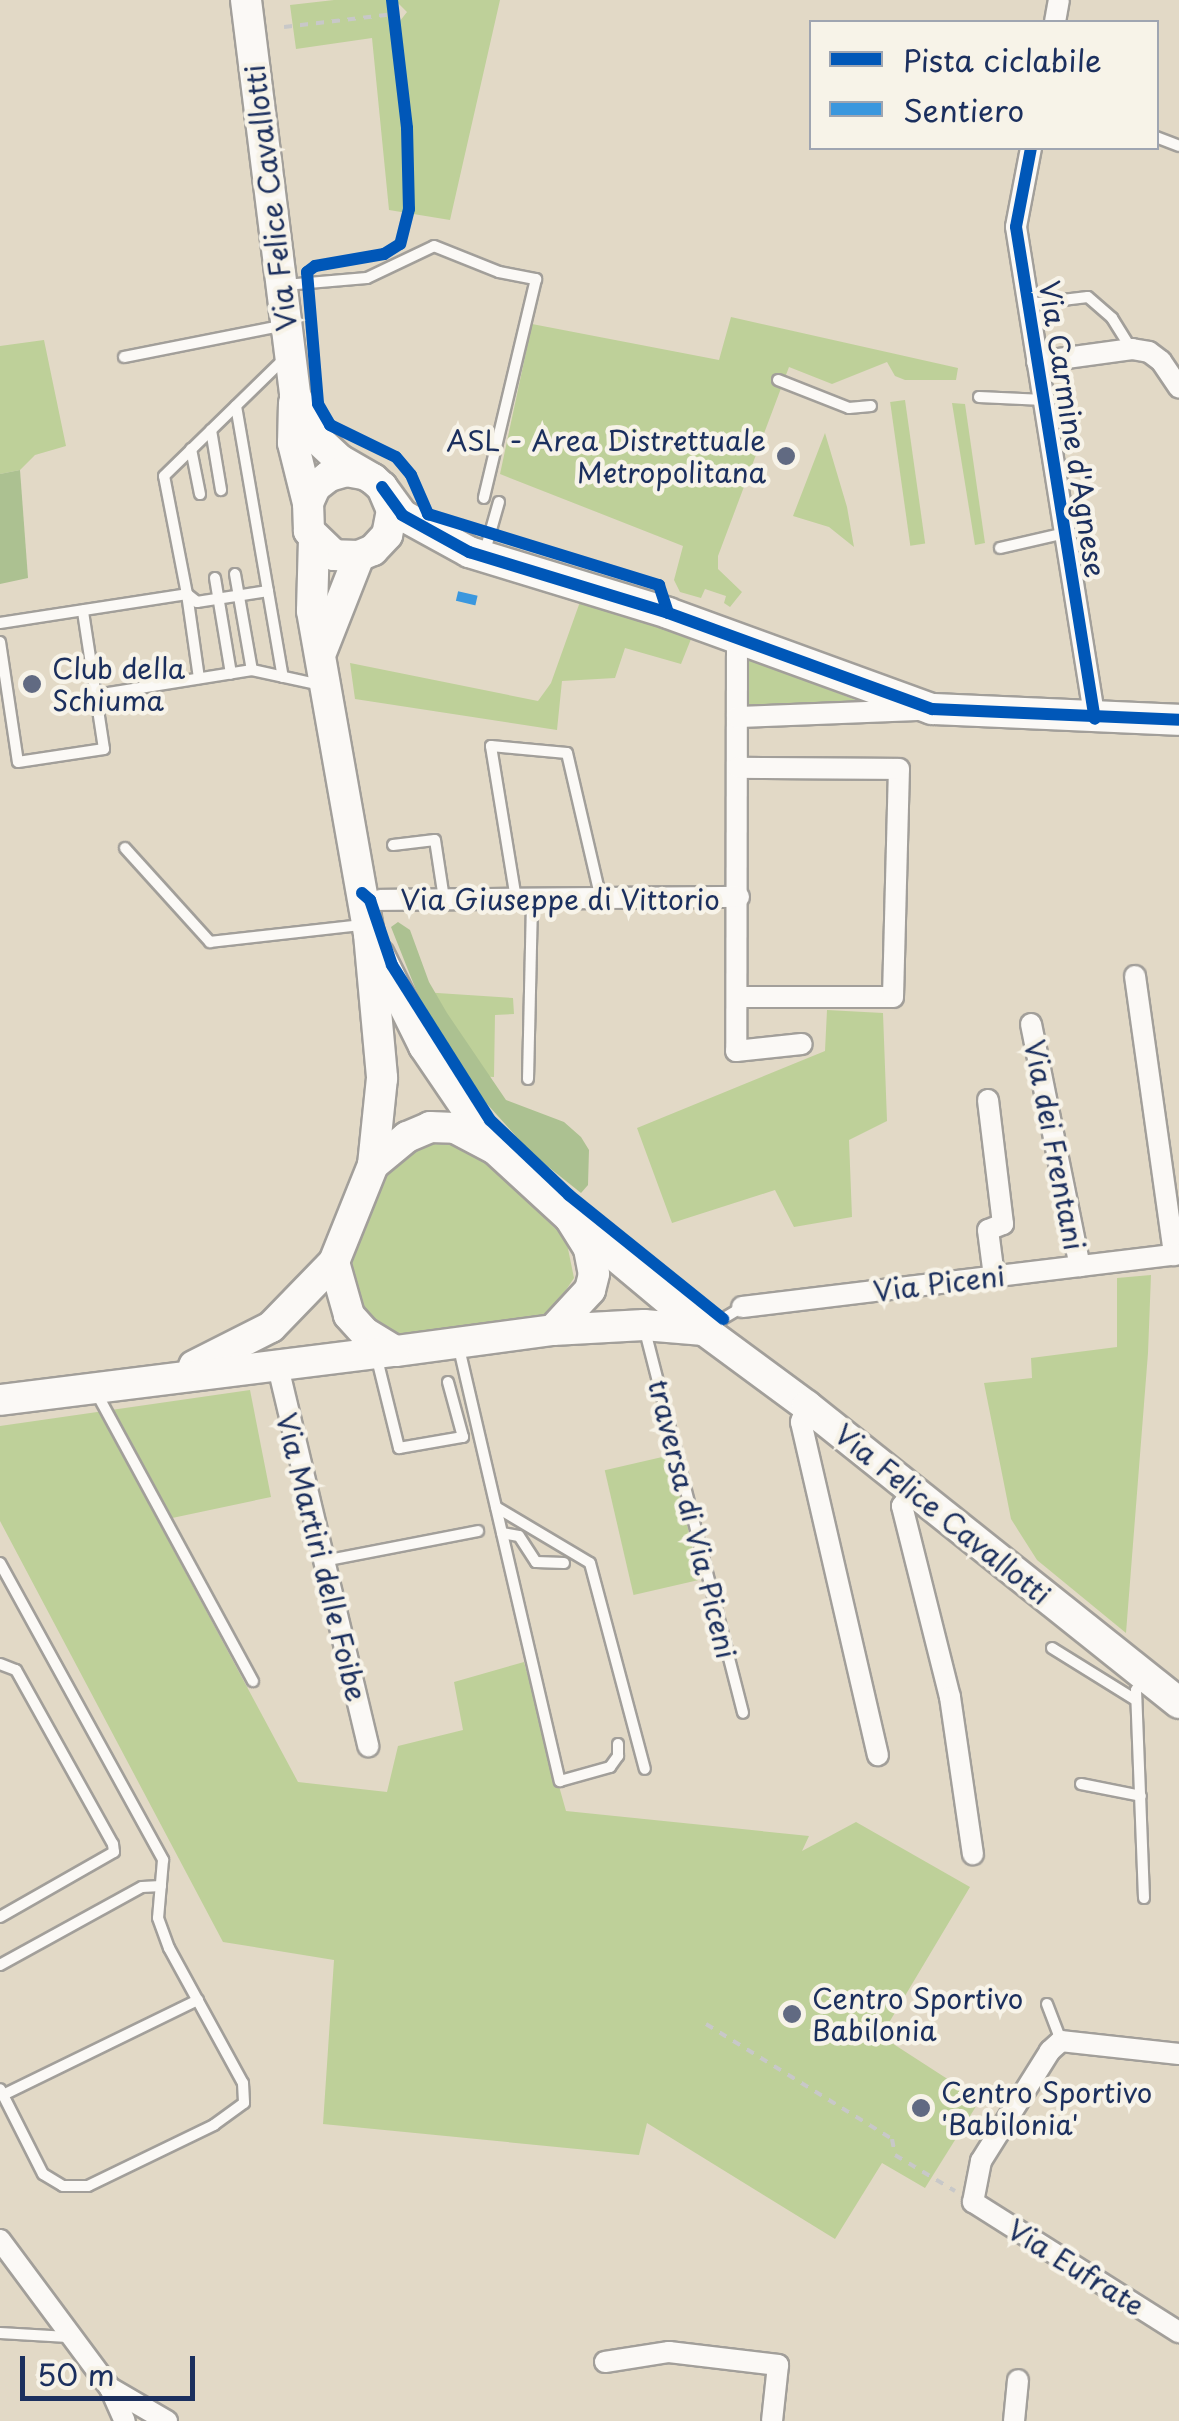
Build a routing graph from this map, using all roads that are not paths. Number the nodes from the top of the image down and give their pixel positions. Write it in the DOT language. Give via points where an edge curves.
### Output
graph roads {
  1 [pos="246,0"];
  2 [pos="1032,150"];
  3 [pos="281,286"];
  4 [pos="1028,304"];
  5 [pos="288,339"];
  6 [pos="1132,348"];
  7 [pos="124,357"];
  8 [pos="1037,362"];
  9 [pos="778,380"];
  10 [pos="1179,388"];
  11 [pos="294,395"];
  12 [pos="978,398"];
  13 [pos="1044,400"];
  14 [pos="236,406"];
  15 [pos="871,406"];
  16 [pos="211,430"];
  17 [pos="191,449"];
  18 [pos="372,480"];
  19 [pos="221,490"];
  20 [pos="200,494"];
  21 [pos="484,498"];
  22 [pos="308,502"];
  23 [pos="500,502"];
  24 [pos="1065,534"];
  25 [pos="314,539"];
  26 [pos="1000,548"];
  27 [pos="369,550"];
  28 [pos="476,554"];
  29 [pos="236,574"];
  30 [pos="215,578"];
  31 [pos="268,591"];
  32 [pos="186,594"];
  33 [pos="239,596"];
  34 [pos="218,599"];
  35 [pos="83,610"];
  36 [pos="0,623"];
  37 [pos="737,639"];
  38 [pos="0,642"];
  39 [pos="321,652"];
  40 [pos="252,670"];
  41 [pos="231,674"];
  42 [pos="283,677"];
  43 [pos="199,678"];
  44 [pos="327,686"];
  45 [pos="96,695"];
  46 [pos="882,702"];
  47 [pos="737,717"];
  48 [pos="1095,718"];
  49 [pos="1179,720"];
  50 [pos="738,768"];
  51 [pos="394,846"];
  52 [pos="125,848"];
  53 [pos="601,898"];
  54 [pos="739,898"];
  55 [pos="524,899"];
  56 [pos="444,900"];
  57 [pos="372,920"];
  58 [pos="1135,976"];
  59 [pos="736,998"];
  60 [pos="1031,1024"];
  61 [pos="802,1044"];
  62 [pos="528,1079"];
  63 [pos="988,1100"];
  64 [pos="495,1149"];
  65 [pos="373,1165"];
  66 [pos="570,1218"];
  67 [pos="1176,1254"];
  68 [pos="334,1262"];
  69 [pos="1080,1266"];
  70 [pos="994,1276"];
  71 [pos="742,1308"];
  72 [pos="644,1325"];
  73 [pos="553,1330"];
  74 [pos="704,1330"];
  75 [pos="458,1343"];
  76 [pos="275,1347"];
  77 [pos="386,1352"];
  78 [pos="448,1382"];
  79 [pos="93,1387"];
  80 [pos="0,1400"];
  81 [pos="808,1406"];
  82 [pos="914,1490"];
  83 [pos="496,1506"];
  84 [pos="478,1530"];
  85 [pos="502,1533"];
  86 [pos="323,1562"];
  87 [pos="0,1563"];
  88 [pos="564,1563"];
  89 [pos="1052,1648"];
  90 [pos="0,1664"];
  91 [pos="253,1680"];
  92 [pos="1141,1688"];
  93 [pos="1177,1698"];
  94 [pos="743,1713"];
  95 [pos="618,1744"];
  96 [pos="368,1746"];
  97 [pos="878,1755"];
  98 [pos="644,1770"];
  99 [pos="1081,1784"];
  100 [pos="1141,1796"];
  101 [pos="973,1854"];
  102 [pos="161,1886"];
  103 [pos="1144,1898"];
  104 [pos="0,1916"];
  105 [pos="0,1965"];
  106 [pos="198,2000"];
  107 [pos="1046,2004"];
  108 [pos="1062,2041"];
  109 [pos="1179,2054"];
  110 [pos="1,2092"];
  111 [pos="0,2240"];
  112 [pos="1179,2332"];
  113 [pos="0,2334"];
  114 [pos="68,2337"];
  115 [pos="605,2362"];
  116 [pos="1018,2380"];
  117 [pos="110,2388"];
  118 [pos="126,2421"];
  119 [pos="168,2421"];
  120 [pos="772,2421"];
  121 [pos="1014,2421"];
  1 -- 3 [label="main road, Via Felice Cavallotti"];
  2 -- 4 [label="street, Via Carmine d'Agnese" via="1016,227"];
  3 -- 5 [label="main road, Via Felice Cavallotti"];
  3 -- 21 [label="lane" via="367,278 434,246 536,280"];
  4 -- 6 [label="lane" via="1088,297"];
  4 -- 8 [label="street, Via Carmine d'Agnese"];
  5 -- 7 [label="lane"];
  5 -- 11 [label="main road, Via Felice Cavallotti"];
  5 -- 14 [label="lane"];
  6 -- 8 [label="street"];
  6 -- 10 [label="street" via="1161,362"];
  8 -- 13 [label="street, Via Carmine d'Agnese"];
  9 -- 15 [label="lane" via="849,408"];
  11 -- 18 [label="main road, Via Felice Cavallotti" via="313,435"];
  11 -- 22 [label="main road, Via Felice Cavallotti" via="292,444"];
  12 -- 13 [label="lane"];
  13 -- 24 [label="street, Via Carmine d'Agnese"];
  14 -- 16 [label="lane"];
  14 -- 31 [label="lane"];
  16 -- 17 [label="lane"];
  16 -- 19 [label="lane"];
  17 -- 20 [label="lane"];
  17 -- 32 [label="lane" via="164,476"];
  18 -- 22 [label="main road" via="346,471 329,476"];
  18 -- 27 [label="main road" via="392,510 387,535"];
  18 -- 28 [label="main road" via="410,520"];
  22 -- 25 [label="main road" via="306,522"];
  23 -- 28 [label="lane"];
  24 -- 26 [label="lane"];
  24 -- 48 [label="street, Via Carmine d'Agnese"];
  25 -- 27 [label="main road" via="334,555"];
  25 -- 39 [label="main road" via="312,612"];
  27 -- 28 [label="main road"];
  27 -- 39 [label="main road"];
  28 -- 37 [label="main road"];
  29 -- 33 [label="lane"];
  30 -- 34 [label="lane"];
  31 -- 33 [label="lane"];
  31 -- 42 [label="lane"];
  32 -- 34 [label="lane" via="197,602"];
  32 -- 35 [label="lane"];
  32 -- 43 [label="lane"];
  33 -- 34 [label="lane"];
  33 -- 40 [label="lane"];
  34 -- 41 [label="lane"];
  35 -- 36 [label="lane"];
  35 -- 45 [label="lane"];
  37 -- 46 [label="main road"];
  37 -- 47 [label="street, Via Giuseppe di Vittorio"];
  38 -- 45 [label="lane" via="18,762 104,749"];
  39 -- 44 [label="main road"];
  40 -- 41 [label="lane"];
  40 -- 42 [label="lane"];
  41 -- 43 [label="lane"];
  42 -- 44 [label="lane"];
  43 -- 45 [label="lane"];
  44 -- 57 [label="main road"];
  46 -- 47 [label="street"];
  46 -- 48 [label="main road"];
  47 -- 50 [label="street, Via Giuseppe di Vittorio"];
  48 -- 49 [label="main road"];
  50 -- 54 [label="street, Via Giuseppe di Vittorio"];
  50 -- 59 [label="street" via="899,769 894,997"];
  51 -- 56 [label="lane" via="435,840"];
  52 -- 57 [label="lane" via="210,942"];
  53 -- 54 [label="street, Via Giuseppe di Vittorio"];
  53 -- 55 [label="street, Via Giuseppe di Vittorio"];
  53 -- 55 [label="lane" via="568,754 490,746"];
  54 -- 59 [label="street, Via Giuseppe di Vittorio"];
  55 -- 56 [label="street, Via Giuseppe di Vittorio"];
  55 -- 62 [label="lane"];
  56 -- 57 [label="street, Via Giuseppe di Vittorio"];
  57 -- 64 [label="main road" via="424,1046"];
  57 -- 65 [label="main road" via="382,1078"];
  58 -- 67 [label="street"];
  59 -- 61 [label="street, Via Giuseppe di Vittorio" via="736,1051"];
  60 -- 69 [label="street, Via dei Frentani"];
  63 -- 70 [label="street" via="1003,1224 988,1230"];
  64 -- 65 [label="main road" via="455,1128 430,1128"];
  64 -- 66 [label="main road"];
  65 -- 68 [label="main road"];
  66 -- 73 [label="main road" via="594,1274 580,1304"];
  66 -- 74 [label="main road, Via Felice Cavallotti"];
  67 -- 69 [label="street, Via Piceni"];
  68 -- 76 [label="main road"];
  68 -- 77 [label="main road" via="354,1323"];
  69 -- 70 [label="street, Via Piceni"];
  70 -- 71 [label="street, Via Piceni"];
  71 -- 74 [label="lane, Via Piceni"];
  72 -- 73 [label="main road"];
  72 -- 74 [label="main road"];
  72 -- 94 [label="lane, traversa di Via Piceni"];
  73 -- 75 [label="main road"];
  74 -- 81 [label="main road, Via Felice Cavallotti"];
  75 -- 77 [label="main road"];
  75 -- 83 [label="lane"];
  76 -- 77 [label="main road"];
  76 -- 79 [label="main road" via="248,1343 168,1377"];
  76 -- 86 [label="street, Via Martiri delle Foibe"];
  77 -- 78 [label="lane" via="400,1448 463,1437"];
  79 -- 80 [label="main road"];
  79 -- 91 [label="lane"];
  81 -- 82 [label="main road, Via Felice Cavallotti"];
  81 -- 97 [label="street" via="801,1422"];
  82 -- 92 [label="main road, Via Felice Cavallotti"];
  82 -- 101 [label="street" via="902,1506 950,1697"];
  83 -- 85 [label="lane"];
  83 -- 98 [label="lane" via="590,1563"];
  84 -- 86 [label="lane"];
  85 -- 88 [label="lane" via="520,1536 536,1562"];
  85 -- 95 [label="lane" via="560,1781 610,1767"];
  86 -- 96 [label="street, Via Martiri delle Foibe"];
  87 -- 102 [label="lane" via="162,1860"];
  89 -- 92 [label="lane"];
  90 -- 104 [label="lane" via="16,1670 114,1852"];
  92 -- 93 [label="main road, Via Felice Cavallotti"];
  92 -- 100 [label="lane"];
  99 -- 100 [label="lane"];
  100 -- 103 [label="lane"];
  102 -- 105 [label="lane" via="142,1887"];
  102 -- 106 [label="lane" via="158,1918"];
  106 -- 110 [label="lane"];
  106 -- 110 [label="lane" via="244,2083 244,2103 214,2125 88,2186 63,2186 43,2174"];
  107 -- 108 [label="lane"];
  108 -- 109 [label="street"];
  108 -- 112 [label="street, Via Eufrate" via="981,2162 973,2202"];
  111 -- 114 [label="street"];
  113 -- 114 [label="lane"];
  114 -- 117 [label="street"];
  115 -- 120 [label="street" via="669,2352 778,2365"];
  116 -- 121 [label="street"];
  117 -- 118 [label="street"];
  117 -- 119 [label="street"];
}
